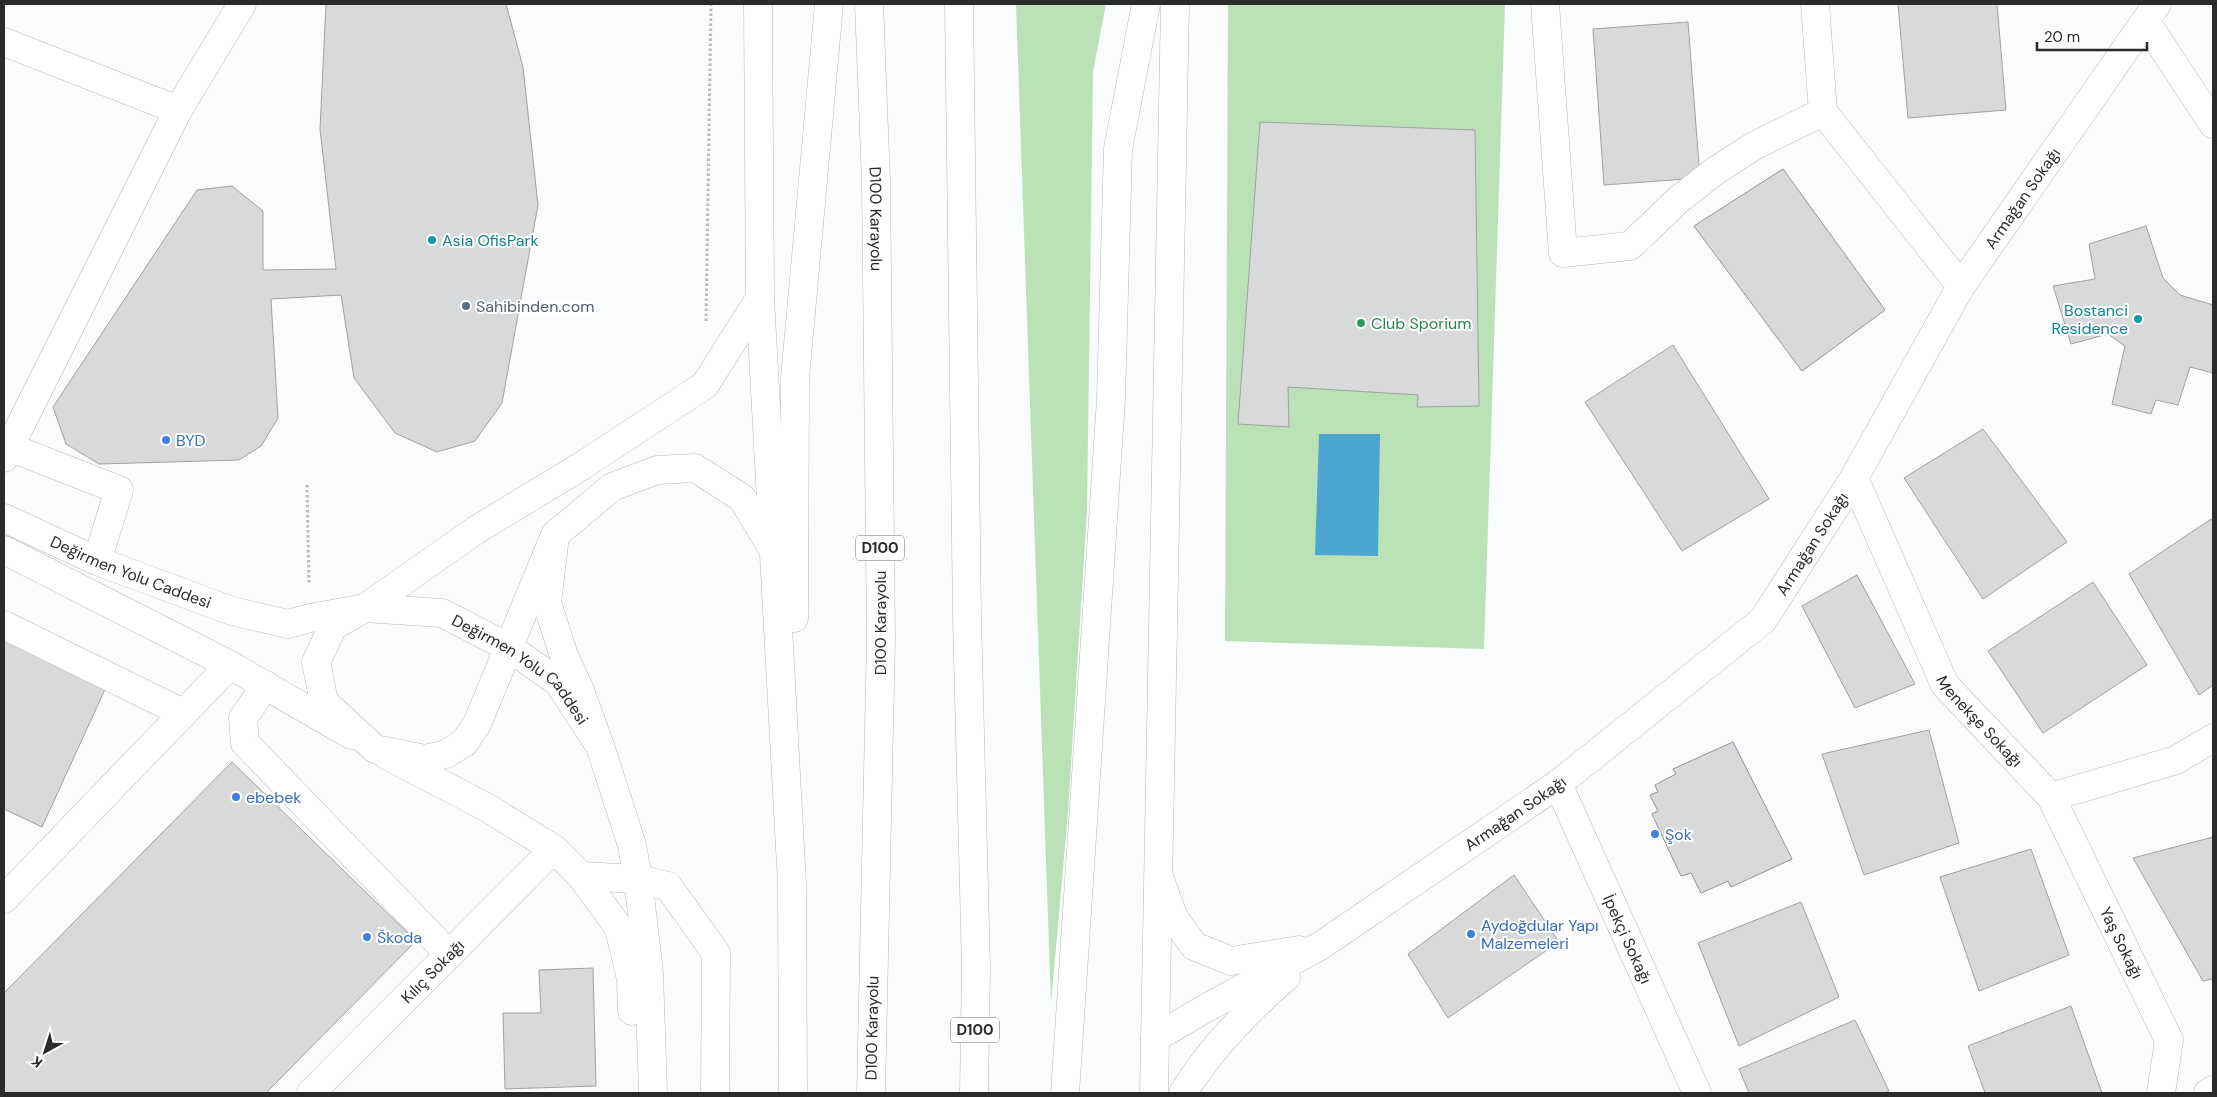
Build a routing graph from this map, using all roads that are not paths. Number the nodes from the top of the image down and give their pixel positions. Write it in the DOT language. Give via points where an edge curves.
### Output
graph roads {
  1 [pos="242,4"];
  2 [pos="758,4"];
  3 [pos="829,4"];
  4 [pos="869,4"];
  5 [pos="959,4"];
  6 [pos="1146,4"];
  7 [pos="1175,4"];
  8 [pos="1545,4"];
  9 [pos="1815,4"];
  10 [pos="2152,13"];
  11 [pos="4,42"];
  12 [pos="178,110"];
  13 [pos="1823,112"];
  14 [pos="2213,124"];
  15 [pos="1961,286"];
  16 [pos="760,298"];
  17 [pos="6,453"];
  18 [pos="1854,478"];
  19 [pos="4,518"];
  20 [pos="555,535"];
  21 [pos="4,550"];
  22 [pos="773,550"];
  23 [pos="97,561"];
  24 [pos="365,608"];
  25 [pos="4,625"];
  26 [pos="508,647"];
  27 [pos="230,664"];
  28 [pos="266,685"];
  29 [pos="183,713"];
  30 [pos="2213,738"];
  31 [pos="600,746"];
  32 [pos="376,749"];
  33 [pos="1558,784"];
  34 [pos="2051,797"];
  35 [pos="554,849"];
  36 [pos="581,876"];
  37 [pos="792,876"];
  38 [pos="1159,877"];
  39 [pos="638,879"];
  40 [pos="4,899"];
  41 [pos="1320,946"];
  42 [pos="449,954"];
  43 [pos="976,967"];
  44 [pos="1155,1038"];
  45 [pos="2213,1090"];
  46 [pos="311,1093"];
  47 [pos="634,1093"];
  48 [pos="653,1093"];
  49 [pos="716,1093"];
  50 [pos="793,1093"];
  51 [pos="871,1093"];
  52 [pos="974,1093"];
  53 [pos="983,1093"];
  54 [pos="1065,1093"];
  55 [pos="1154,1093"];
  56 [pos="1183,1093"];
  57 [pos="1697,1093"];
  58 [pos="2161,1093"];
  59 [pos="2208,1093"];
  1 -- 12 [label="main road"];
  2 -- 16 [label="main road"];
  3 -- 37 [label="main road" via="795,378"];
  4 -- 51 [label="main road, D100 Karayolu / D100" via="876,182 881,637"];
  5 -- 43 [label="main road, D100" via="967,617"];
  6 -- 54 [label="main road" via="1118,149 1111,399"];
  7 -- 38 [label="main road"];
  8 -- 13 [label="main road" via="1563,253 1630,246 1678,200 1715,171 1762,142"];
  9 -- 13 [label="main road"];
  10 -- 14 [label="main road"];
  10 -- 15 [label="main road, Armağan Sokağı"];
  11 -- 12 [label="main road"];
  12 -- 17 [label="main road"];
  13 -- 15 [label="main road"];
  15 -- 18 [label="main road, Armağan Sokağı"];
  16 -- 22 [label="main road"];
  16 -- 24 [label="main road" via="705,385 476,530"];
  17 -- 23 [label="main road" via="119,490"];
  18 -- 33 [label="main road, Armağan Sokağı" via="1763,620"];
  18 -- 34 [label="main road, Menekşe Sokağı" via="1945,685"];
  19 -- 23 [label="main road, Değirmen Yolu Caddesi"];
  20 -- 22 [label="main road" via="612,486 656,470 695,468 742,498"];
  20 -- 26 [label="main road"];
  20 -- 31 [label="main road" via="547,603"];
  21 -- 27 [label="main road, Değirmen Yolu Caddesi"];
  22 -- 37 [label="main road"];
  23 -- 24 [label="main road, Değirmen Yolu Caddesi" via="232,611 288,624"];
  24 -- 26 [label="main road, Değirmen Yolu Caddesi" via="442,613"];
  24 -- 32 [label="main road" via="333,626 316,662 324,702"];
  25 -- 29 [label="main road"];
  26 -- 31 [label="main road, Değirmen Yolu Caddesi" via="558,682"];
  26 -- 32 [label="main road" via="477,724 464,743 446,754 425,758"];
  27 -- 28 [label="main road, Değirmen Yolu Caddesi"];
  27 -- 29 [label="main road"];
  28 -- 32 [label="main road, Değirmen Yolu Caddesi"];
  28 -- 42 [label="main road" via="243,718 245,744"];
  29 -- 40 [label="main road"];
  30 -- 34 [label="main road" via="2176,760"];
  31 -- 39 [label="main road, Değirmen Yolu Caddesi" via="632,845"];
  32 -- 35 [label="main road, Değirmen Yolu Caddesi" via="486,807"];
  33 -- 41 [label="main road, Armağan Sokağı"];
  33 -- 57 [label="main road, İpekçi Sokağı"];
  34 -- 58 [label="main road, Yaş Sokağı" via="2169,1040"];
  35 -- 36 [label="main road, Değirmen Yolu Caddesi"];
  35 -- 42 [label="main road, Kılıç Sokağı"];
  36 -- 39 [label="main road"];
  36 -- 47 [label="main road, Değirmen Yolu Caddesi" via="619,928 631,979"];
  37 -- 50 [label="main road"];
  38 -- 41 [label="main road" via="1174,918 1194,946 1231,961"];
  38 -- 44 [label="main road"];
  39 -- 48 [label="main road, Değirmen Yolu Caddesi" via="649,973"];
  39 -- 49 [label="main road" via="668,886 716,953"];
  41 -- 44 [label="main road"];
  41 -- 56 [label="main road" via="1254,1005 1209,1056"];
  42 -- 46 [label="main road, Kılıç Sokağı"];
  43 -- 52 [label="main road, D100"];
  43 -- 53 [label="main road"];
  44 -- 55 [label="main road"];
  45 -- 59 [label="main road"];
}
